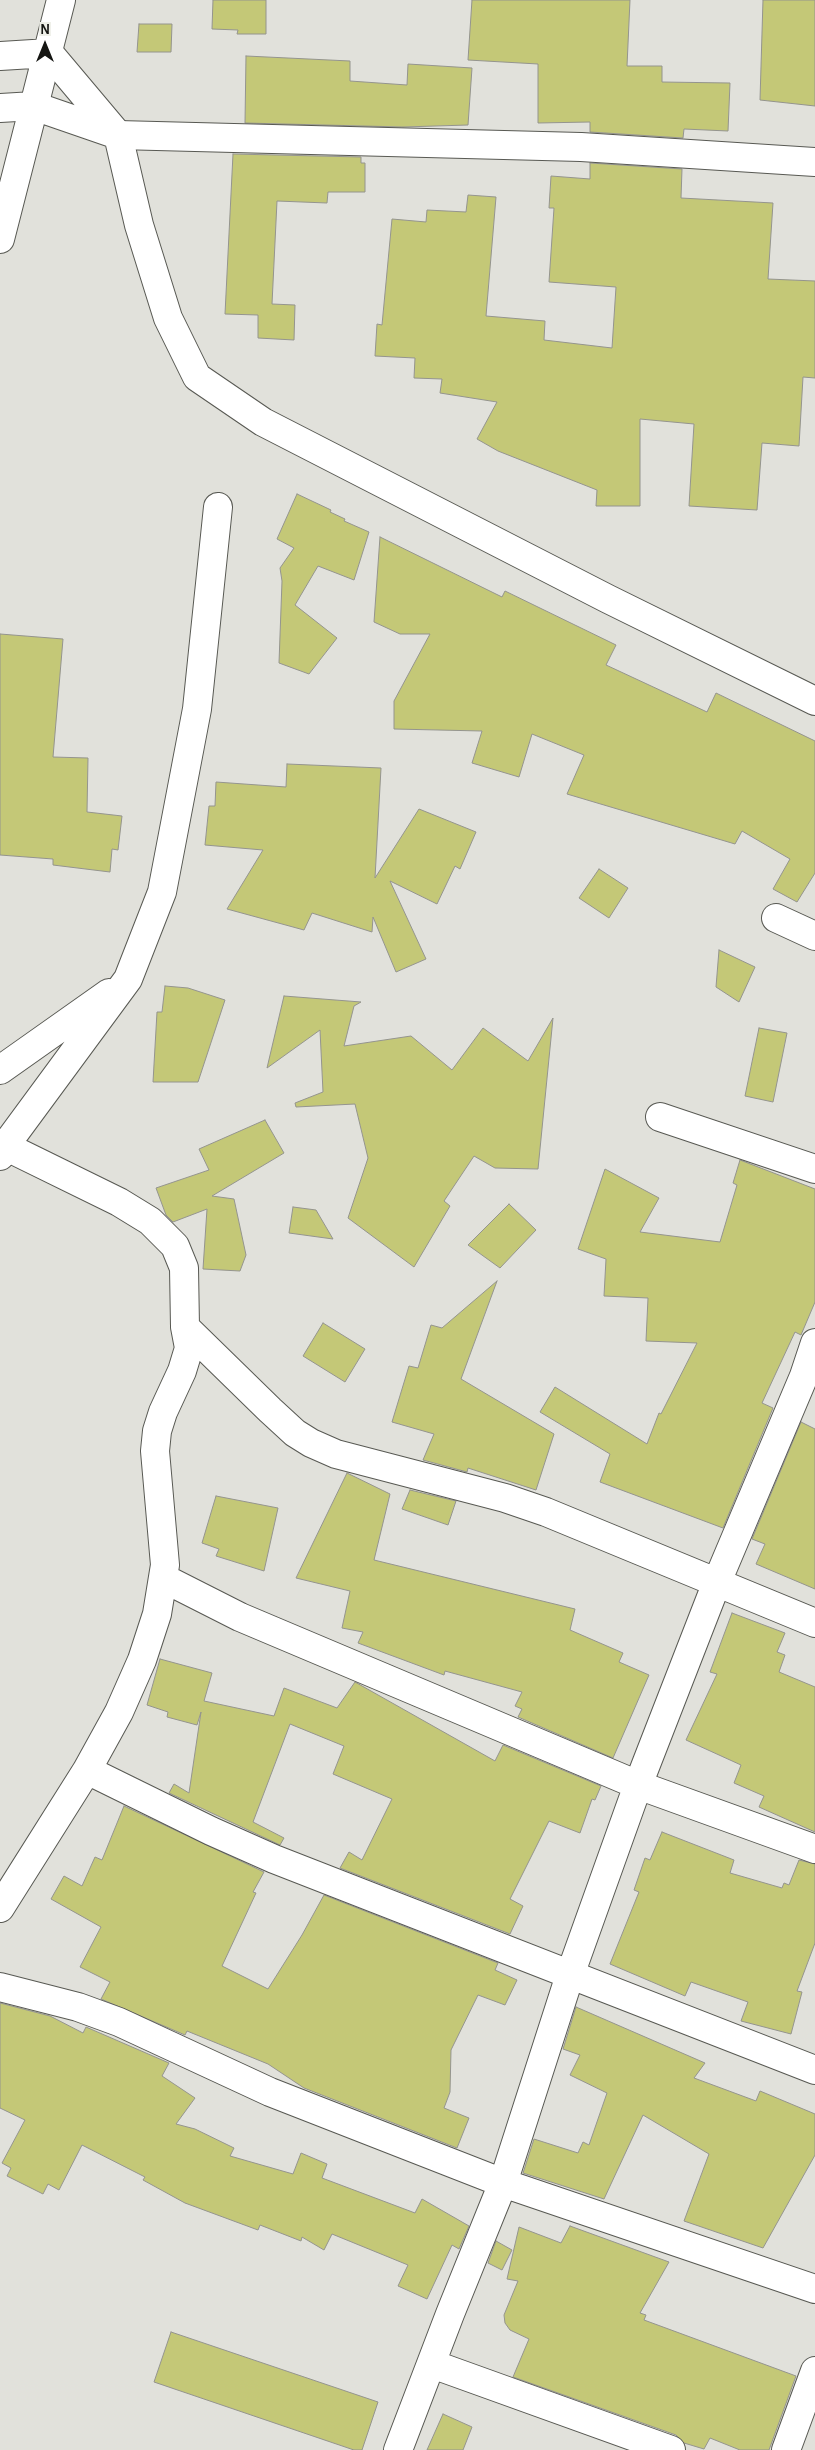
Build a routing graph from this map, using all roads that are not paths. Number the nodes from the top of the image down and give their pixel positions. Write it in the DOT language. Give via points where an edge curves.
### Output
graph roads {
  1 [pos="61,0"];
  2 [pos="49,53"];
  3 [pos="0,56"];
  4 [pos="34,106"];
  5 [pos="0,108"];
  6 [pos="118,135"];
  7 [pos="815,162"];
  8 [pos="0,239"];
  9 [pos="218,507"];
  10 [pos="815,701"];
  11 [pos="776,918"];
  12 [pos="815,936"];
  13 [pos="128,979"];
  14 [pos="0,1070"];
  15 [pos="660,1117"];
  16 [pos="3,1151"];
  17 [pos="815,1169"];
  18 [pos="185,1327"];
  19 [pos="815,1343"];
  20 [pos="809,1378"];
  21 [pos="163,1578"];
  22 [pos="717,1582"];
  23 [pos="815,1623"];
  24 [pos="87,1770"];
  25 [pos="638,1785"];
  26 [pos="815,1848"];
  27 [pos="0,1908"];
  28 [pos="570,1974"];
  29 [pos="0,1987"];
  30 [pos="815,2070"];
  31 [pos="503,2183"];
  32 [pos="815,2289"];
  33 [pos="432,2364"];
  34 [pos="815,2371"];
  35 [pos="398,2450"];
  36 [pos="670,2450"];
  37 [pos="786,2450"];
  1 -- 2 [label="street"];
  2 -- 3 [label="street"];
  2 -- 4 [label="street"];
  2 -- 6 [label="street"];
  4 -- 5 [label="street"];
  4 -- 6 [label="street"];
  4 -- 8 [label="street"];
  6 -- 7 [label="street" via="580,147"];
  6 -- 10 [label="street" via="139,225 168,318 197,377 262,422"];
  9 -- 13 [label="street" via="197,709 162,892"];
  11 -- 12 [label="street"];
  13 -- 14 [label="street"];
  13 -- 16 [label="street"];
  15 -- 17 [label="street"];
  16 -- 18 [label="street" via="119,1202 150,1220 175,1246 184,1268"];
  18 -- 21 [label="street" via="189,1348 186,1362 163,1412 156,1438 165,1566"];
  18 -- 22 [label="street" via="270,1410 311,1443 336,1454 546,1512"];
  19 -- 20 [label="street"];
  20 -- 22 [label="street"];
  21 -- 24 [label="street" via="157,1614 142,1660 119,1712"];
  21 -- 25 [label="street" via="240,1617"];
  22 -- 23 [label="street"];
  22 -- 25 [label="street"];
  24 -- 27 [label="street"];
  24 -- 28 [label="street" via="266,1855"];
  25 -- 26 [label="street"];
  25 -- 28 [label="street"];
  28 -- 30 [label="street"];
  28 -- 31 [label="street"];
  29 -- 31 [label="street" via="78,2007 119,2022 270,2092"];
  31 -- 32 [label="street"];
  31 -- 33 [label="street"];
  33 -- 35 [label="street"];
  33 -- 36 [label="street"];
  34 -- 37 [label="street"];
}
